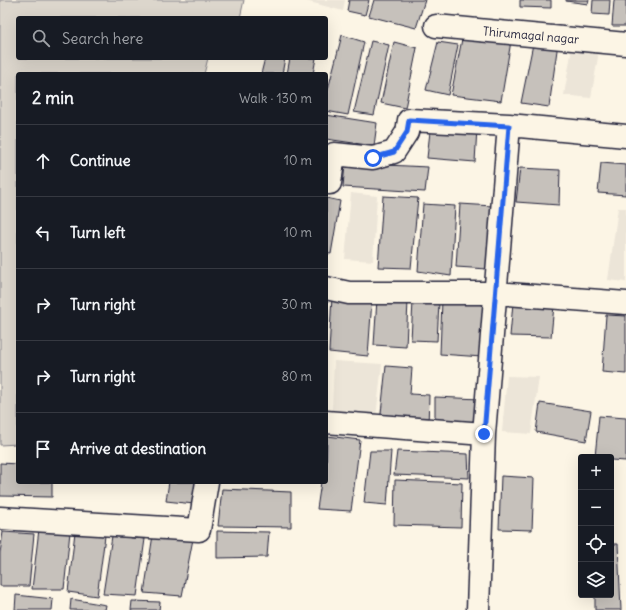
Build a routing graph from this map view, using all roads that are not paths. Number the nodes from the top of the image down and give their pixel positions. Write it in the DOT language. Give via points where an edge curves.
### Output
graph roads {
  1 [pos="436,26"];
  2 [pos="626,44"];
  3 [pos="509,126"];
  4 [pos="626,136"];
  5 [pos="328,183"];
  6 [pos="328,289"];
  7 [pos="495,294"];
  8 [pos="626,303"];
  9 [pos="328,422"];
  10 [pos="484,434"];
  11 [pos="207,484"];
  12 [pos="0,518"];
  13 [pos="478,610"];
  1 -- 2 [label="street, Thirumagal nagar"];
  3 -- 4 [label="street"];
  3 -- 5 [label="street" via="409,120 407,132 394,152 373,158 334,154"];
  3 -- 7 [label="street"];
  6 -- 7 [label="street" via="349,294"];
  7 -- 8 [label="street"];
  7 -- 10 [label="street"];
  9 -- 10 [label="street"];
  10 -- 13 [label="street"];
  11 -- 12 [label="street" via="199,530"];
}
